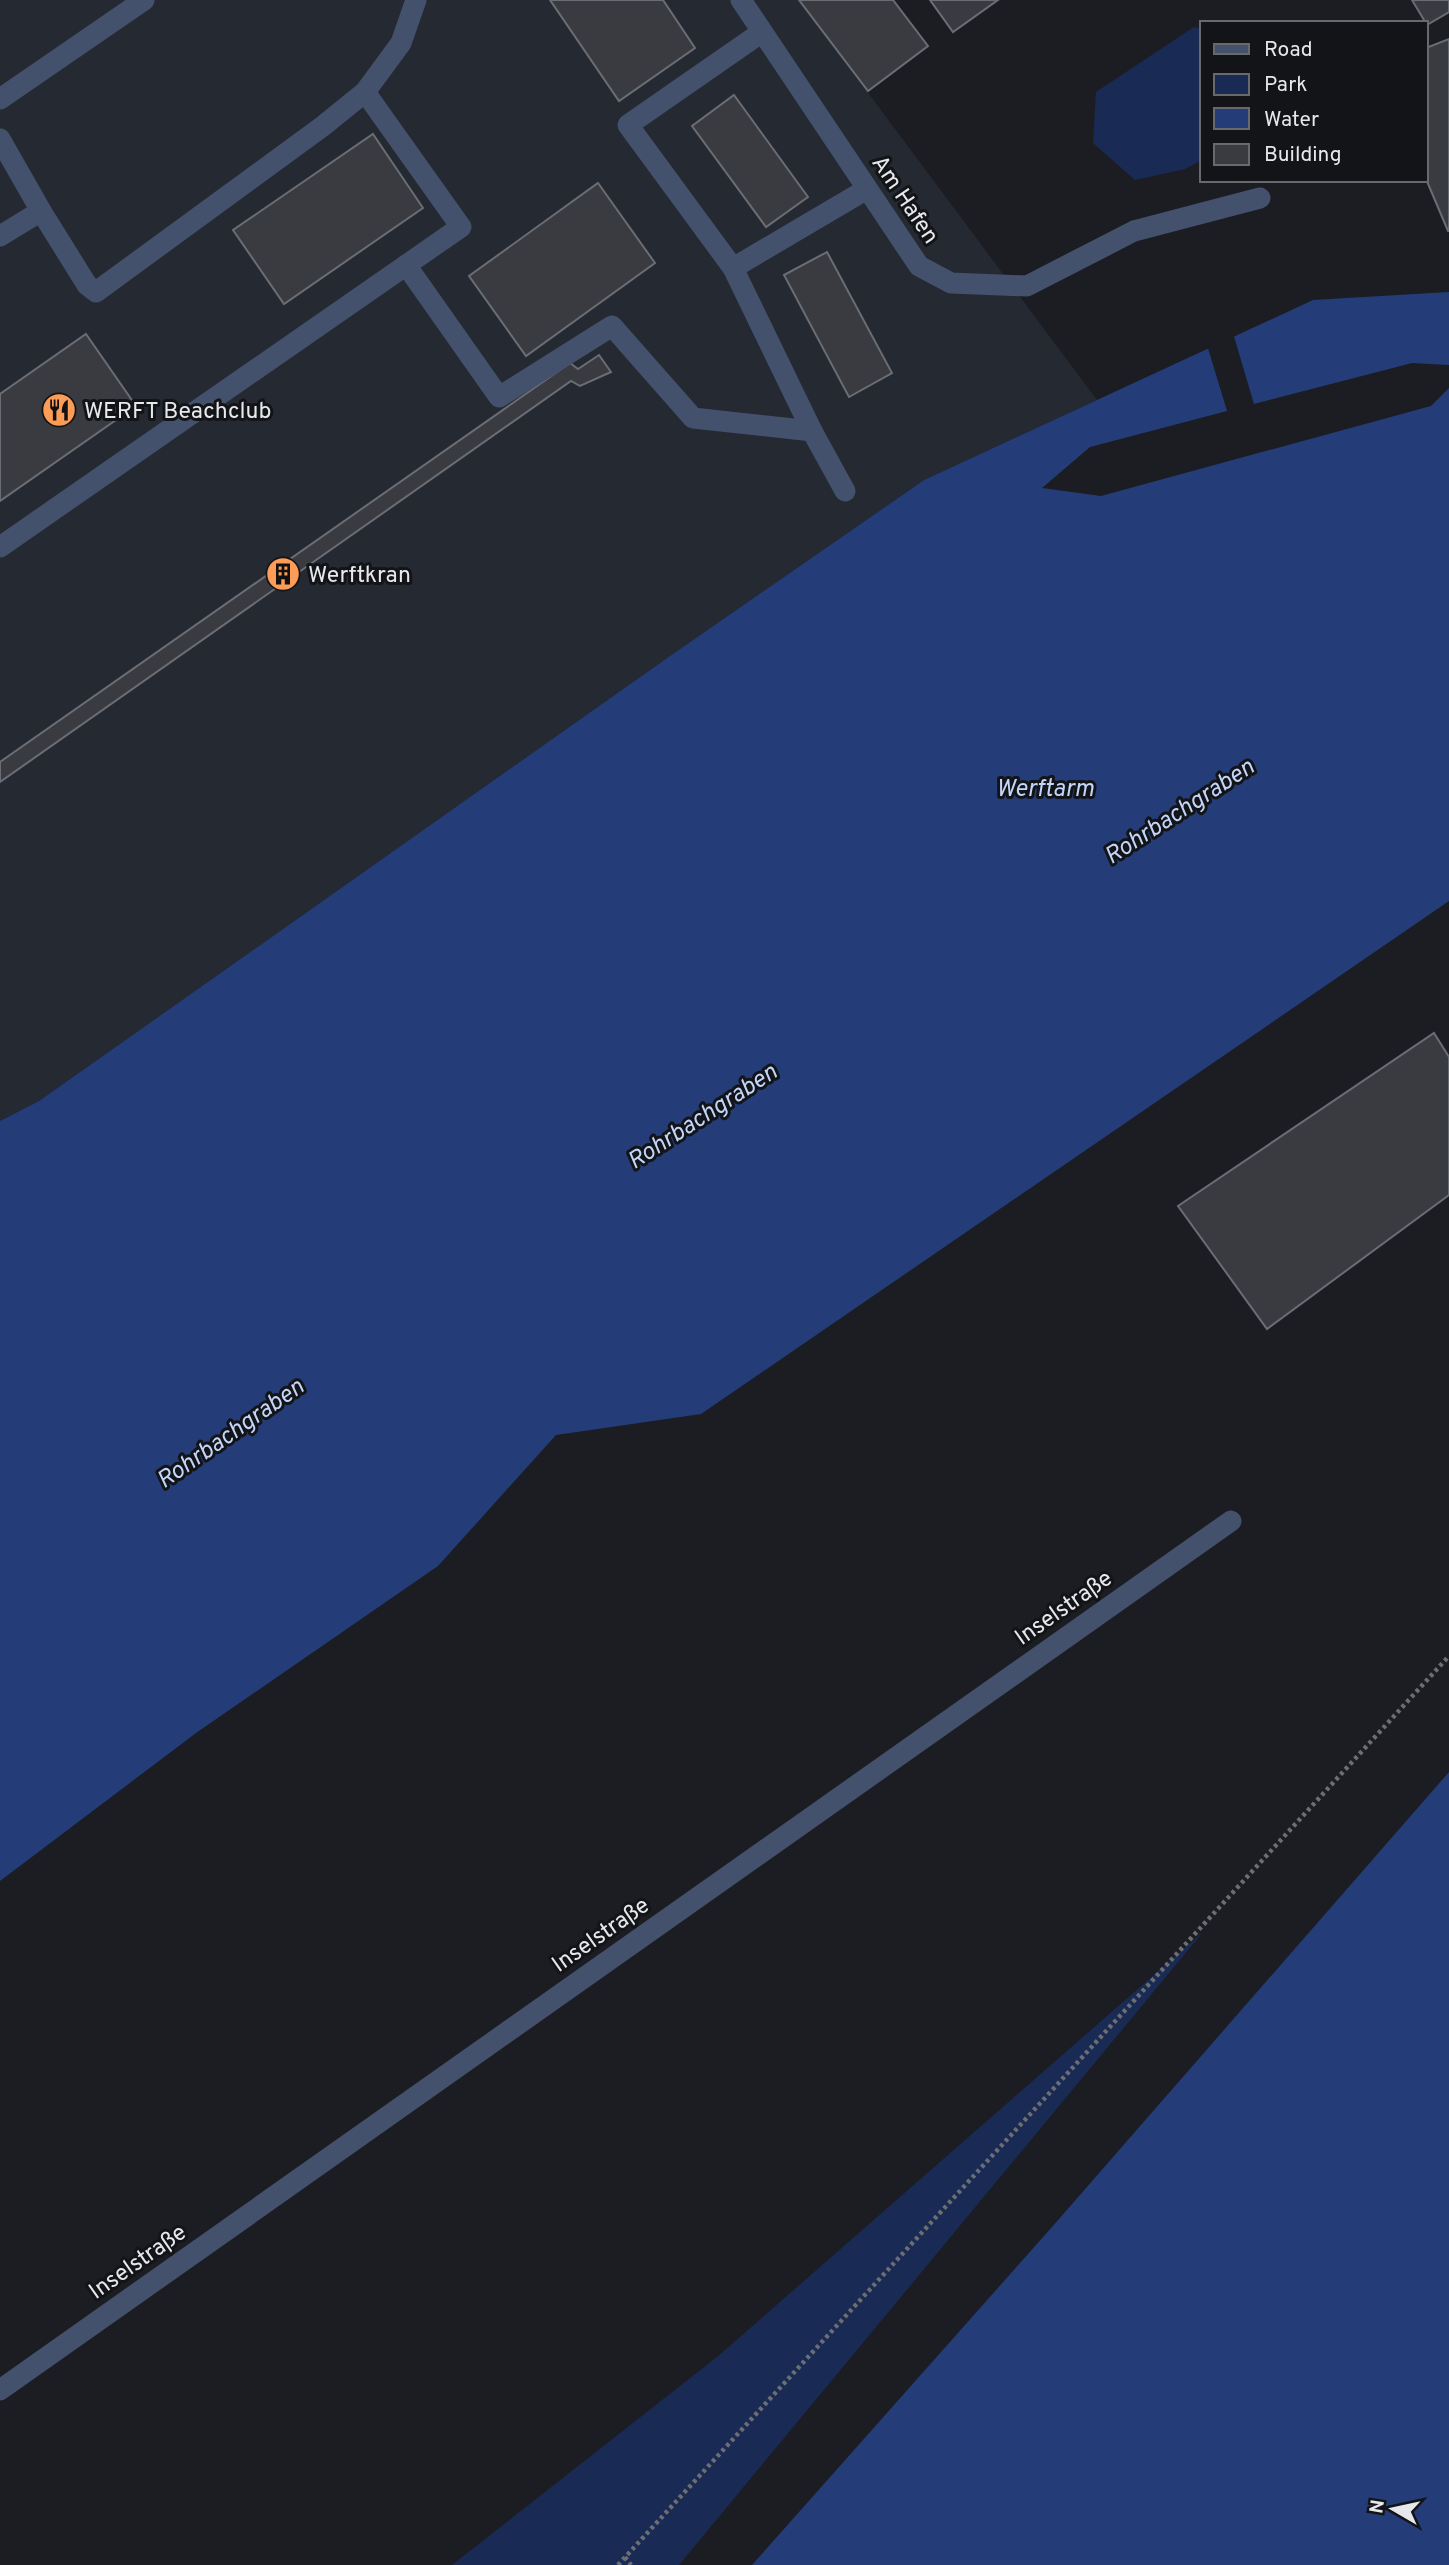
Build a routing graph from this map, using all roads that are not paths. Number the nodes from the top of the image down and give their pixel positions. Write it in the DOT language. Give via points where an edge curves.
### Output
graph roads {
  1 [pos="144,0"];
  2 [pos="416,0"];
  3 [pos="741,0"];
  4 [pos="762,32"];
  5 [pos="365,92"];
  6 [pos="0,99"];
  7 [pos="0,139"];
  8 [pos="867,188"];
  9 [pos="1260,198"];
  10 [pos="41,211"];
  11 [pos="0,236"];
  12 [pos="406,265"];
  13 [pos="733,268"];
  14 [pos="812,431"];
  15 [pos="845,491"];
  16 [pos="0,547"];
  17 [pos="1231,1521"];
  18 [pos="0,2390"];
  1 -- 6 [label="street"];
  2 -- 5 [label="street" via="401,43"];
  3 -- 4 [label="street, Am Hafen"];
  4 -- 8 [label="street, Am Hafen"];
  4 -- 13 [label="street" via="628,125"];
  5 -- 10 [label="street" via="96,292 87,285"];
  5 -- 12 [label="street" via="461,227"];
  7 -- 10 [label="street"];
  8 -- 9 [label="street, Am Hafen" via="919,266 951,283 1027,286 1135,231"];
  8 -- 13 [label="street"];
  10 -- 11 [label="street"];
  12 -- 14 [label="street" via="499,397 612,326 693,418"];
  12 -- 16 [label="street"];
  13 -- 14 [label="street"];
  14 -- 15 [label="street"];
  17 -- 18 [label="street, Inselstraße"];
}
